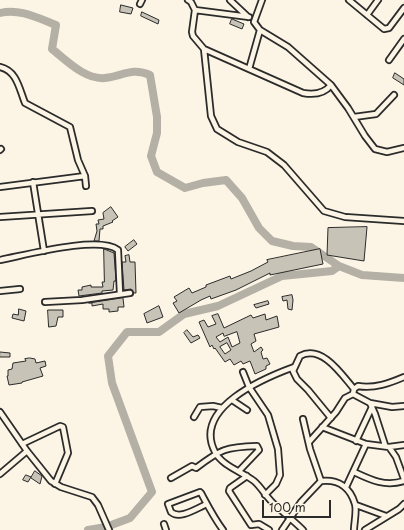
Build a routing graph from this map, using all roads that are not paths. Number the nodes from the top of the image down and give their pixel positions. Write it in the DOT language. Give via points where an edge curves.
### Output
graph roads {
  1 [pos="230,0"];
  2 [pos="262,0"];
  3 [pos="349,0"];
  4 [pos="378,0"];
  5 [pos="190,1"];
  6 [pos="195,10"];
  7 [pos="403,10"];
  8 [pos="367,15"];
  9 [pos="249,17"];
  10 [pos="254,22"];
  11 [pos="260,30"];
  12 [pos="404,39"];
  13 [pos="204,49"];
  14 [pos="389,60"];
  15 [pos="0,67"];
  16 [pos="249,69"];
  17 [pos="331,85"];
  18 [pos="394,95"];
  19 [pos="354,117"];
  20 [pos="404,148"];
  21 [pos="85,176"];
  22 [pos="33,182"];
  23 [pos="86,186"];
  24 [pos="0,187"];
  25 [pos="92,211"];
  26 [pos="37,216"];
  27 [pos="0,217"];
  28 [pos="404,221"];
  29 [pos="44,251"];
  30 [pos="0,260"];
  31 [pos="20,289"];
  32 [pos="0,291"];
  33 [pos="130,293"];
  34 [pos="120,294"];
  35 [pos="45,302"];
  36 [pos="294,367"];
  37 [pos="243,372"];
  38 [pos="404,377"];
  39 [pos="249,386"];
  40 [pos="353,392"];
  41 [pos="232,400"];
  42 [pos="371,405"];
  43 [pos="404,406"];
  44 [pos="222,408"];
  45 [pos="247,410"];
  46 [pos="0,412"];
  47 [pos="194,418"];
  48 [pos="331,418"];
  49 [pos="303,419"];
  50 [pos="322,427"];
  51 [pos="356,440"];
  52 [pos="309,442"];
  53 [pos="22,444"];
  54 [pos="366,444"];
  55 [pos="404,445"];
  56 [pos="387,446"];
  57 [pos="27,451"];
  58 [pos="216,453"];
  59 [pos="239,471"];
  60 [pos="354,472"];
  61 [pos="0,474"];
  62 [pos="247,476"];
  63 [pos="171,478"];
  64 [pos="404,480"];
  65 [pos="321,481"];
  66 [pos="55,484"];
  67 [pos="346,487"];
  68 [pos="265,495"];
  69 [pos="207,504"];
  70 [pos="404,504"];
  71 [pos="356,505"];
  72 [pos="402,510"];
  73 [pos="386,516"];
  74 [pos="291,519"];
  75 [pos="164,524"];
  76 [pos="109,530"];
  77 [pos="166,530"];
  78 [pos="223,530"];
  79 [pos="269,530"];
  80 [pos="282,530"];
  81 [pos="303,530"];
  82 [pos="354,530"];
  83 [pos="365,530"];
  1 -- 9 [label="street"];
  2 -- 10 [label="street"];
  3 -- 8 [label="street"];
  4 -- 8 [label="street"];
  5 -- 6 [label="street"];
  6 -- 9 [label="street"];
  6 -- 13 [label="street" via="192,32"];
  7 -- 8 [label="street" via="387,29"];
  9 -- 10 [label="street"];
  10 -- 11 [label="street"];
  11 -- 16 [label="street"];
  11 -- 17 [label="street" via="288,47"];
  12 -- 14 [label="street"];
  13 -- 16 [label="street"];
  13 -- 28 [label="street" via="211,116 217,129 238,142 267,152 284,165 324,212 345,217"];
  15 -- 21 [label="street" via="14,75 25,103 71,128 78,160"];
  16 -- 17 [label="street" via="308,94 323,92"];
  17 -- 19 [label="street"];
  18 -- 19 [label="street" via="376,114"];
  19 -- 20 [label="street" via="375,149 387,152"];
  21 -- 22 [label="street"];
  21 -- 23 [label="street"];
  22 -- 24 [label="street"];
  22 -- 26 [label="street"];
  25 -- 26 [label="street"];
  26 -- 27 [label="street"];
  26 -- 29 [label="street"];
  29 -- 30 [label="street"];
  29 -- 34 [label="street" via="91,243 112,245 118,250"];
  31 -- 32 [label="street"];
  33 -- 34 [label="street"];
  34 -- 35 [label="street"];
  36 -- 39 [label="street"];
  36 -- 40 [label="street" via="300,356 308,352 313,353 334,365"];
  36 -- 48 [label="street" via="297,379"];
  37 -- 39 [label="street"];
  38 -- 40 [label="street" via="368,388 358,386"];
  39 -- 41 [label="street"];
  39 -- 68 [label="street" via="268,415 278,449 280,475 276,484"];
  40 -- 42 [label="street"];
  40 -- 48 [label="street" via="345,398"];
  41 -- 44 [label="street"];
  41 -- 45 [label="street"];
  42 -- 43 [label="street"];
  42 -- 51 [label="street"];
  42 -- 56 [label="street"];
  44 -- 47 [label="street" via="200,407"];
  44 -- 58 [label="street" via="213,426 211,437"];
  46 -- 53 [label="street"];
  48 -- 50 [label="street"];
  49 -- 52 [label="street"];
  50 -- 51 [label="street"];
  50 -- 52 [label="street"];
  51 -- 54 [label="street"];
  52 -- 65 [label="street"];
  53 -- 57 [label="street"];
  53 -- 66 [label="street" via="60,426 63,427 68,453"];
  54 -- 56 [label="street"];
  54 -- 60 [label="street"];
  55 -- 56 [label="street"];
  56 -- 64 [label="street" via="396,456"];
  57 -- 61 [label="street"];
  57 -- 66 [label="street"];
  58 -- 59 [label="street"];
  58 -- 59 [label="street" via="229,447 258,446 259,450"];
  58 -- 63 [label="street" via="196,468 192,466"];
  59 -- 62 [label="street"];
  60 -- 64 [label="street" via="383,484"];
  60 -- 67 [label="street"];
  62 -- 68 [label="street" via="259,485"];
  62 -- 79 [label="street" via="229,491 251,525 259,524"];
  65 -- 67 [label="street" via="331,480"];
  65 -- 74 [label="street" via="301,502"];
  66 -- 76 [label="street" via="92,497"];
  67 -- 71 [label="street"];
  68 -- 74 [label="street"];
  69 -- 69 [label="street" via="177,515 171,512 168,504 199,492"];
  69 -- 78 [label="street"];
  70 -- 72 [label="street"];
  71 -- 73 [label="street"];
  71 -- 82 [label="street"];
  72 -- 73 [label="street"];
  73 -- 83 [label="street"];
  74 -- 80 [label="street"];
  74 -- 81 [label="street"];
  75 -- 77 [label="street"];
}
